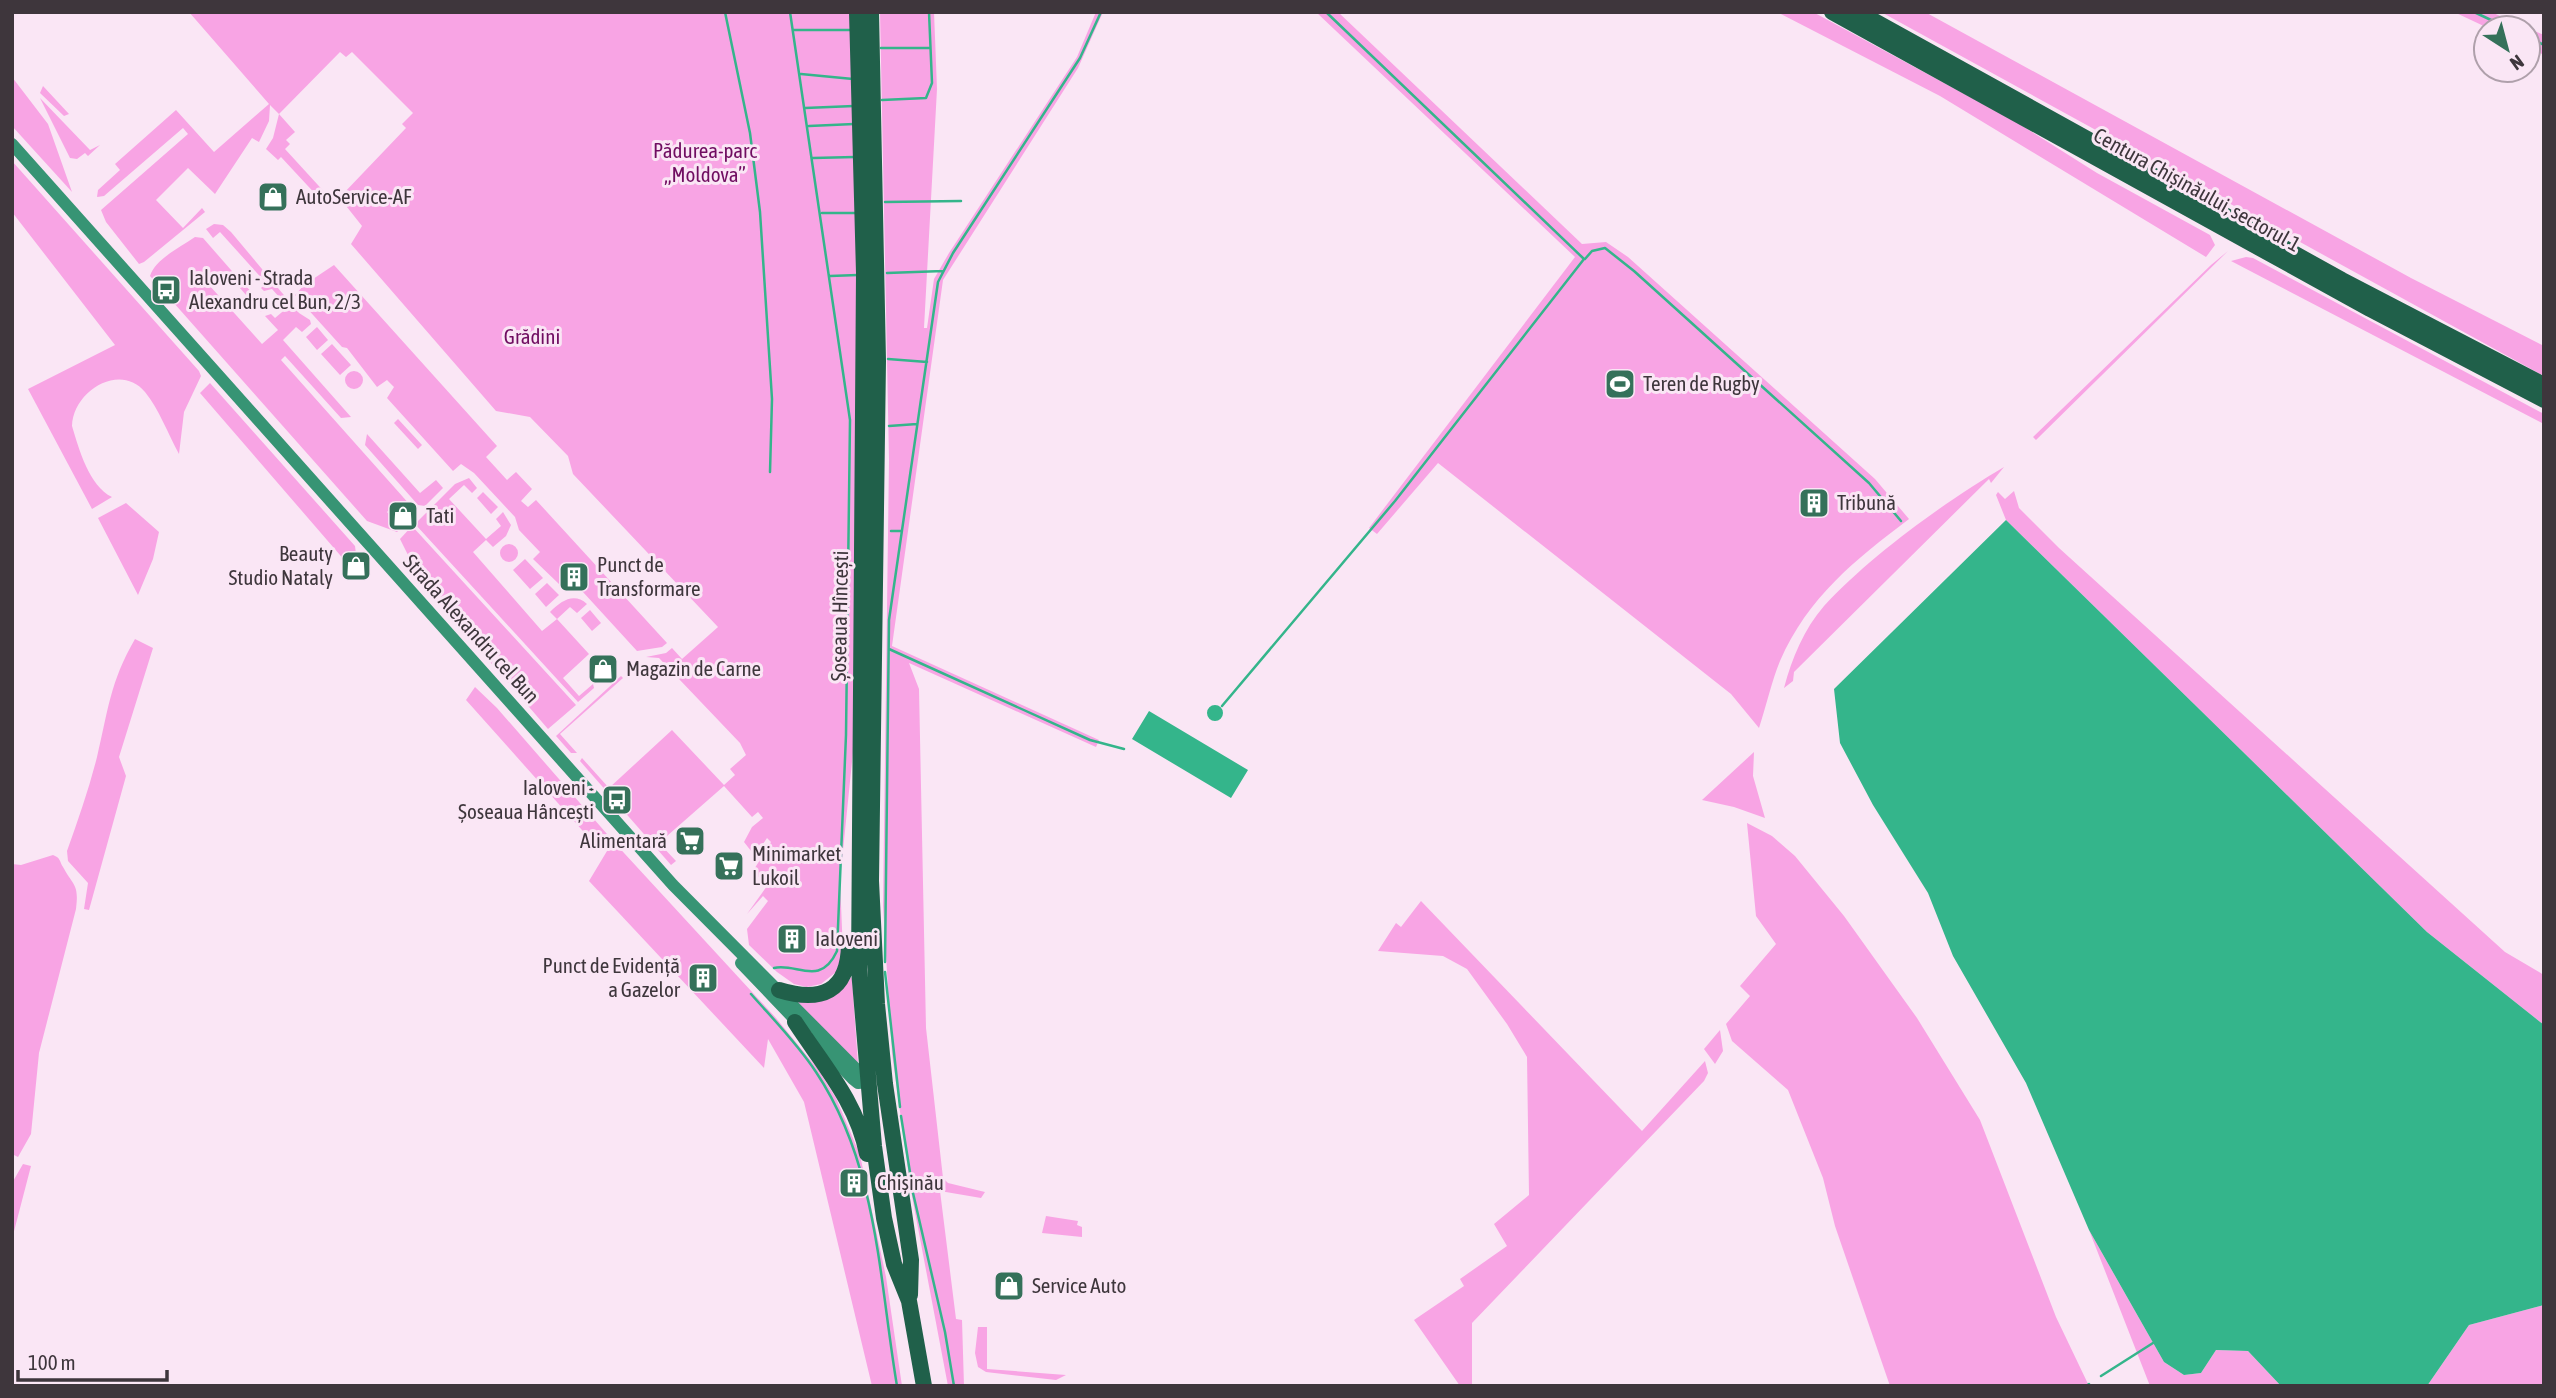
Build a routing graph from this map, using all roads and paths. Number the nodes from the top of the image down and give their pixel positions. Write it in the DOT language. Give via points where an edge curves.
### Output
graph roads {
  1 [pos="857,12"];
  2 [pos="871,12"];
  3 [pos="1832,12"];
  4 [pos="1858,12"];
  5 [pos="12,144"];
  6 [pos="2544,385"];
  7 [pos="2544,400"];
  8 [pos="860,691"];
  9 [pos="871,881"];
  10 [pos="735,950"];
  11 [pos="779,990"];
  12 [pos="795,1022"];
  13 [pos="883,1059"];
  14 [pos="870,1081"];
  15 [pos="903,1215"];
  16 [pos="884,1218"];
  17 [pos="909,1301"];
  18 [pos="924,1386"];
  1 -- 8 [label="highway, Șoseaua Hîncești" via="864,273"];
  2 -- 9 [label="highway, Șoseaua Hîncești" via="878,360"];
  3 -- 7 [label="highway, Centura Chișinăului, sectorul 1"];
  4 -- 6 [label="highway, Centura Chișinăului, sectorul 1" via="2342,280"];
  5 -- 10 [label="main road, Strada Alexandru cel Bun"];
  8 -- 11 [label="highway" via="852,785 848,964 838,984 822,994 804,996"];
  8 -- 14 [label="highway, Șoseaua Hîncești" via="858,957"];
  9 -- 13 [label="highway, Șoseaua Hîncești"];
  9 -- 14 [label="highway" via="869,939 876,1073"];
  10 -- 11 [label="main road, Strada Alexandru cel Bun"];
  10 -- 12 [label="main road, Strada Alexandru cel Bun"];
  11 -- 14 [label="main road, Strada Alexandru cel Bun"];
  12 -- 14 [label="main road, Strada Alexandru cel Bun" via="858,1083"];
  12 -- 16 [label="highway" via="852,1110"];
  13 -- 14 [label="highway" via="882,1069"];
  13 -- 15 [label="highway, Șoseaua Hîncești"];
  14 -- 15 [label="highway" via="880,1100"];
  14 -- 16 [label="highway, Șoseaua Hîncești"];
  15 -- 17 [label="highway" via="912,1260"];
  16 -- 17 [label="highway" via="894,1264"];
  17 -- 18 [label="highway"];
}
